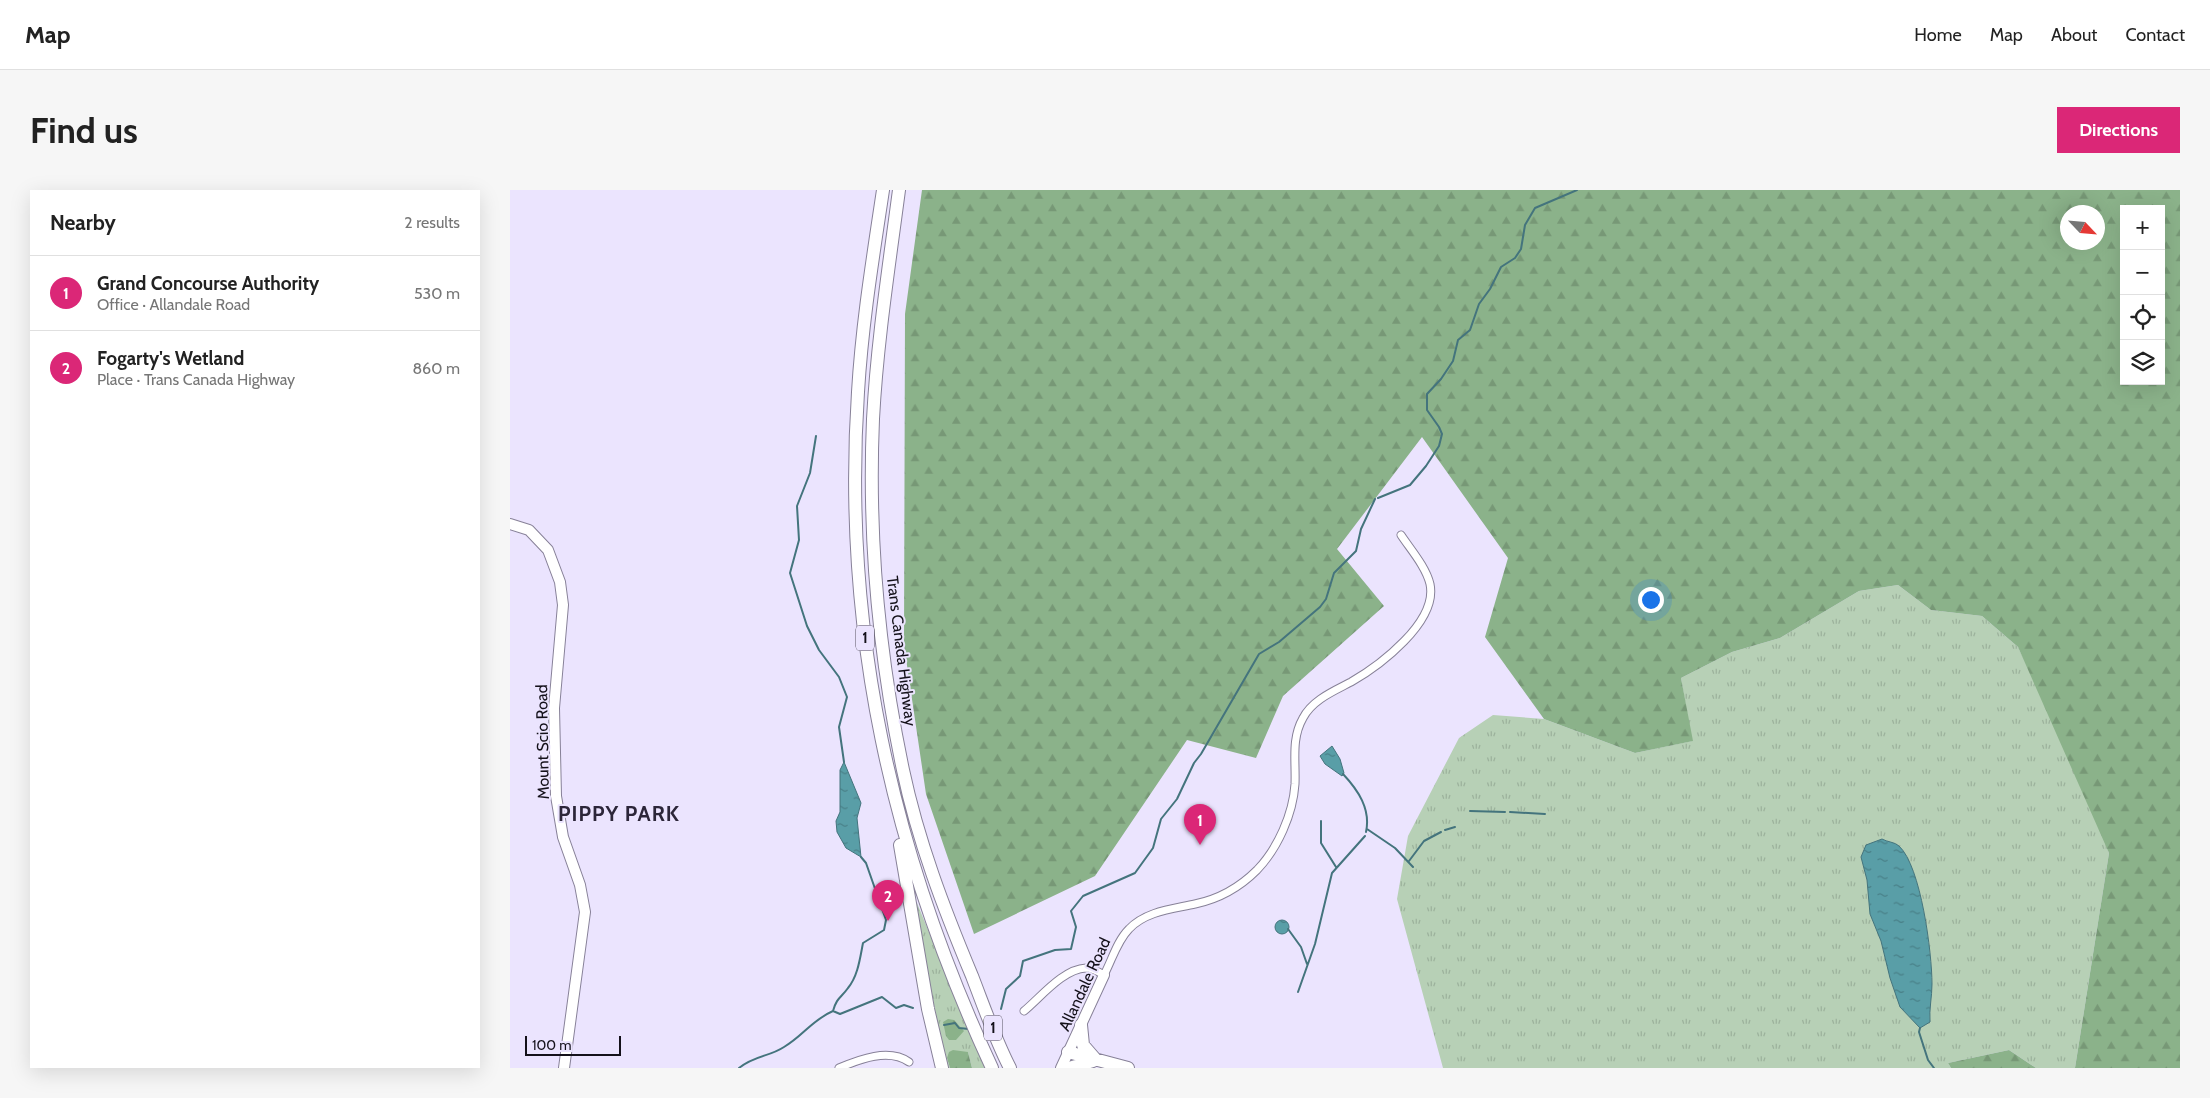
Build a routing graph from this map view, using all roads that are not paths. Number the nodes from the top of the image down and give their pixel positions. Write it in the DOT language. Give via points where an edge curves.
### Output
graph roads {
  1 [pos="882,190"];
  2 [pos="899,190"];
  3 [pos="510,524"];
  4 [pos="1401,535"];
  5 [pos="884,756"];
  6 [pos="1104,975"];
  7 [pos="1024,1011"];
  8 [pos="1081,1025"];
  9 [pos="1068,1052"];
  10 [pos="1096,1060"];
  11 [pos="909,1062"];
  12 [pos="564,1068"];
  13 [pos="839,1068"];
  14 [pos="942,1068"];
  15 [pos="992,1068"];
  16 [pos="1010,1068"];
  17 [pos="1061,1068"];
  18 [pos="1069,1068"];
  19 [pos="1128,1068"];
  1 -- 5 [label="highway, Trans Canada Highway / 1" via="858,393 856,519 866,652"];
  2 -- 16 [label="highway, Trans Canada Highway / 1" via="873,419 873,513 881,635 904,772 923,845 944,909"];
  3 -- 12 [label="street, Mount Scio Road" via="536,535 548,550 560,582 563,605 554,708 556,796 563,837 580,884 585,912"];
  4 -- 6 [label="street, Allandale Road" via="1428,577 1430,600 1426,614 1385,659 1318,702 1303,716 1294,742 1293,800 1286,823 1268,857 1246,879 1215,898 1161,911 1135,923 1120,941"];
  5 -- 14 [label="highway" via="928,1008"];
  5 -- 15 [label="highway, Trans Canada Highway / 1" via="922,897 944,959"];
  6 -- 7 [label="street" via="1092,969 1076,970"];
  6 -- 8 [label="street, Allandale Road"];
  8 -- 9 [label="street, Allandale Road"];
  8 -- 10 [label="highway" via="1083,1044"];
  9 -- 10 [label="highway"];
  9 -- 17 [label="street, Allandale Road"];
  10 -- 18 [label="highway"];
  10 -- 19 [label="highway"];
  11 -- 13 [label="street" via="900,1056 890,1055"];
}
